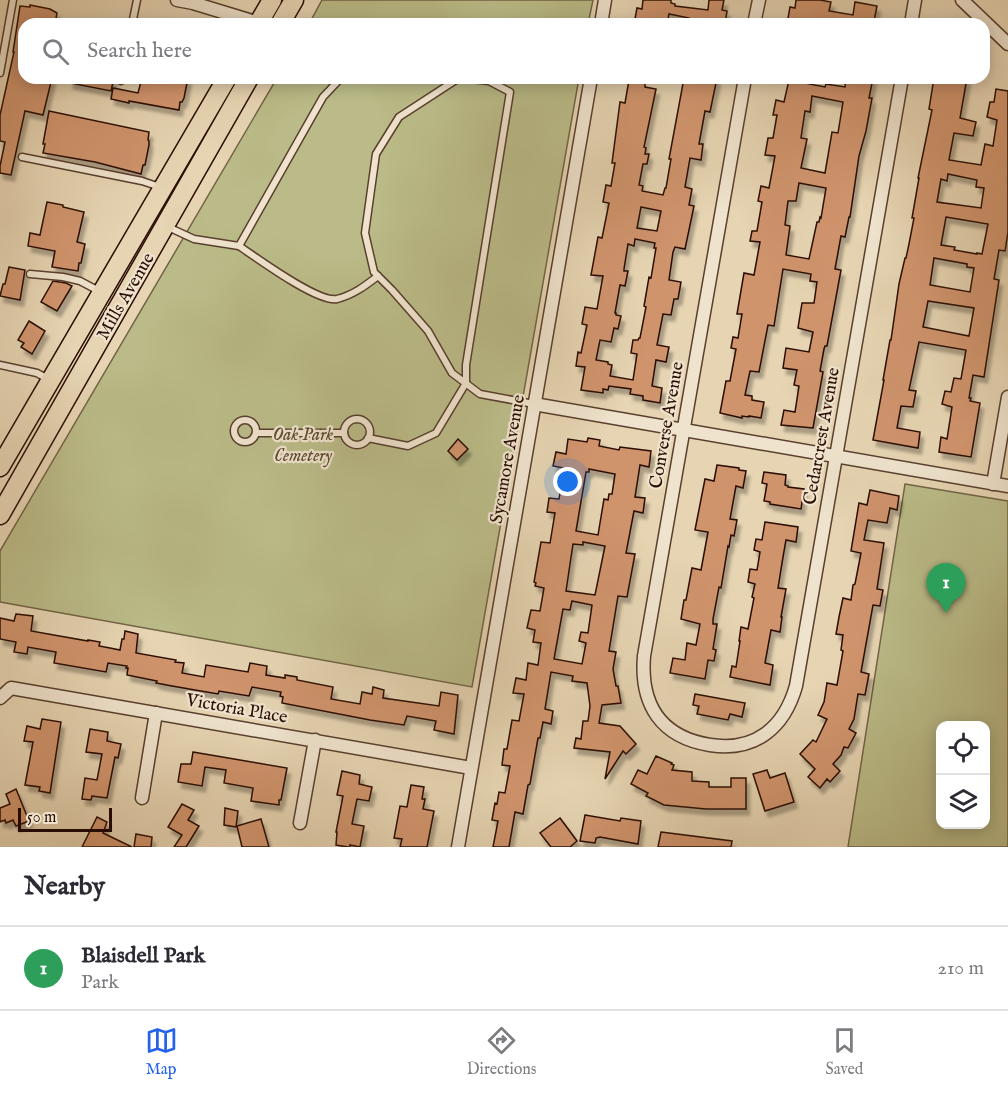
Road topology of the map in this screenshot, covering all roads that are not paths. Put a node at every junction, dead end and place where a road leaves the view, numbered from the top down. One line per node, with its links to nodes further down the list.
1 (13, 0): 21 (lane)
2 (136, 0): 11 (lane)
3 (177, 0): 10 (street)
4 (272, 0): 13 (main road)
5 (294, 0): 14 (main road)
6 (605, 0): 15 (street)
7 (759, 0): 16 (street)
8 (915, 0): 17 (street)
9 (962, 0): 18 (street)
10 (193, 2): 12 (street)
11 (133, 18)
12 (242, 18)
13 (263, 18)
14 (284, 18)
15 (602, 18)
16 (755, 18)
17 (912, 18)
18 (981, 18)
19 (990, 27): 20 (street)
20 (1008, 44)
21 (0, 73)
22 (224, 84): 31 (main road, Mills Avenue)
23 (246, 84): 32 (main road, Mills Avenue)
24 (336, 84): 33 (lane)
25 (451, 84): 35 (lane)
26 (495, 84): 39 (lane)
27 (590, 84): 42 (street, Sycamore Avenue)
28 (744, 84): 43 (street, Converse Avenue)
29 (901, 84): 47 (street, Cedarcrest Avenue)
30 (22, 157): 31 (lane)
31 (163, 189): 36 (main road, Mills Avenue)
32 (165, 226): 33 (lane); 40 (main road, Mills Avenue)
33 (239, 246): 35 (lane)
34 (30, 274): 36 (lane)
35 (378, 276): 39 (lane)
36 (102, 292): 38 (main road, Mills Avenue)
37 (0, 364): 38 (lane)
38 (51, 381): 40 (main road); 48 (main road, Mills Avenue)
39 (466, 383): 42 (lane); 46 (lane)
40 (70, 392): 51 (main road, Mills Avenue)
41 (1008, 398): 49 (street)
42 (534, 404): 43 (street); 56 (street, Sycamore Avenue)
43 (683, 430): 47 (street); 55 (street, Converse Avenue)
44 (256, 433): 45 (lane)
45 (344, 433): 46 (lane); 46 (lane)
46 (368, 438)
47 (835, 457): 49 (street); 55 (street, Cedarcrest Avenue)
48 (0, 467)
49 (993, 484): 50 (street)
50 (1008, 486)
51 (0, 515)
52 (0, 698): 53 (street, Victoria Place)
53 (156, 713): 54 (street, Victoria Place); 57 (street)
54 (315, 740): 56 (street, Victoria Place); 58 (street)
55 (710, 745)
56 (471, 768): 59 (street, Sycamore Avenue)
57 (142, 798)
58 (300, 823)
59 (458, 847)

